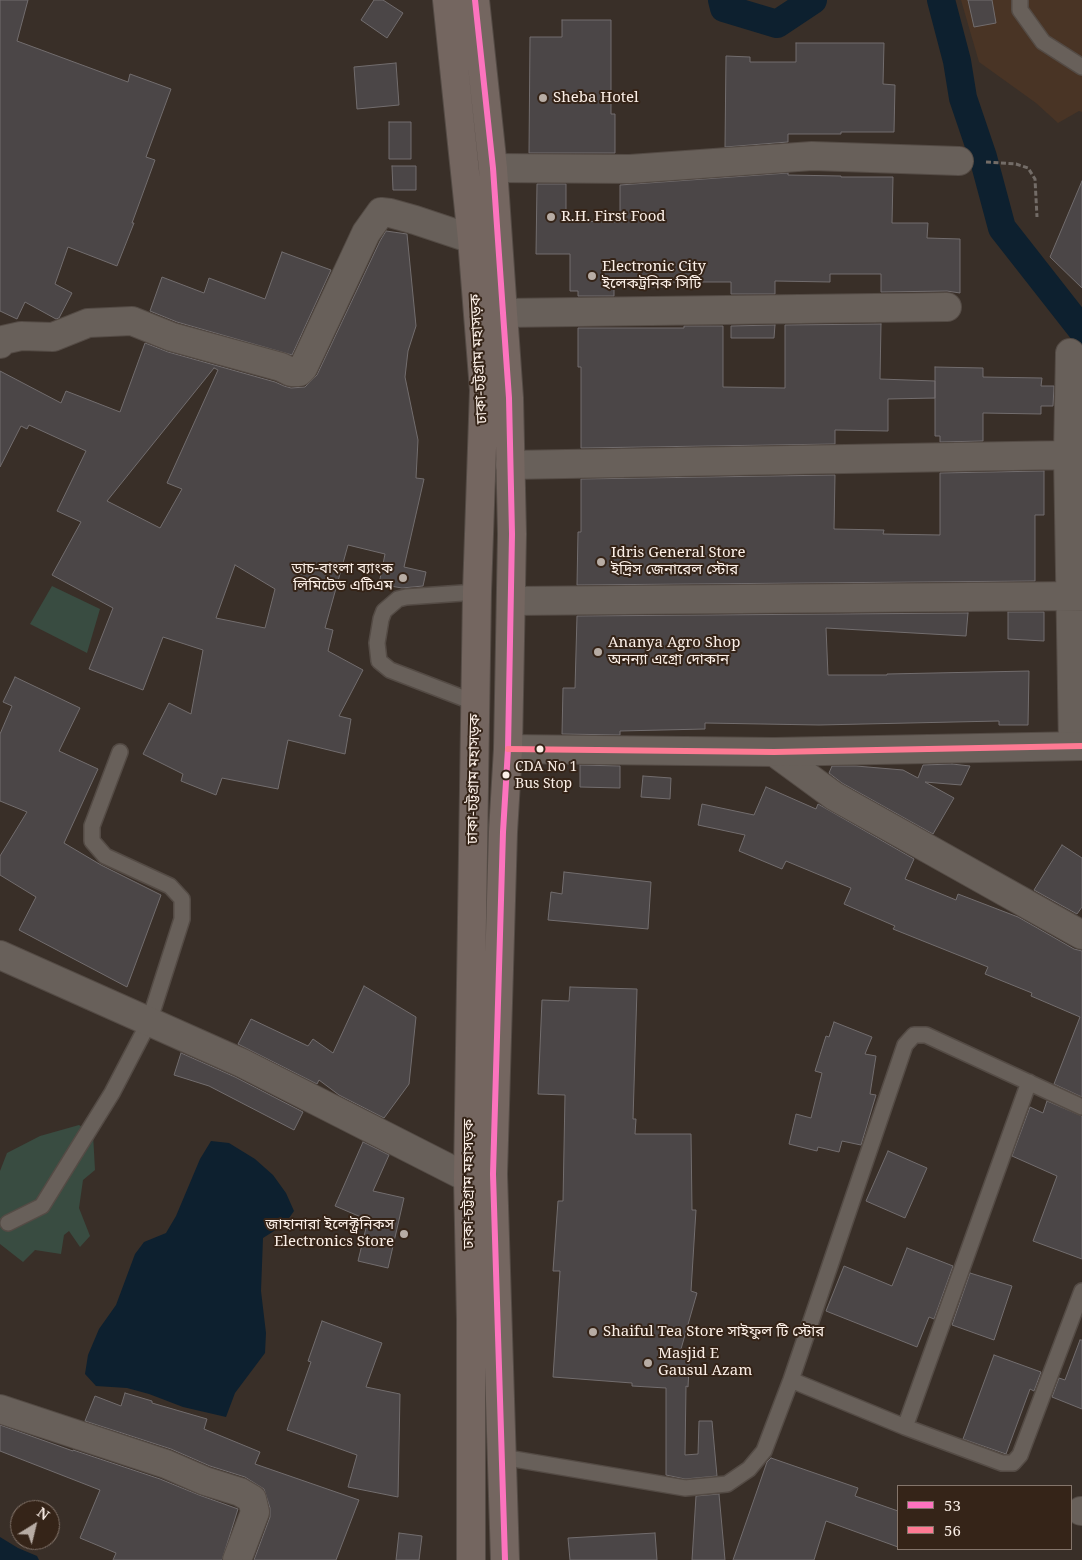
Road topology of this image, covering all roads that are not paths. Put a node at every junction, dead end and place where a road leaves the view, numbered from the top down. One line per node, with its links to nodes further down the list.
1 (447, 0): 7 (highway, ঢাকা-চট্টগ্রাম মহাসড়ক)
2 (475, 0): 6 (highway, ঢাকা-চট্টগ্রাম মহাসড়ক)
3 (1020, 0): 4 (lane)
4 (1082, 67)
5 (959, 161): 6 (street)
6 (493, 168): 9 (highway, ঢাকা-চট্টগ্রাম মহাসড়ক)
7 (472, 240): 10 (street); 14 (highway, ঢাকা-চট্টগ্রাম মহাসড়ক)
8 (947, 307): 9 (street)
9 (503, 313): 13 (highway, ঢাকা-চট্টগ্রাম মহাসড়ক)
10 (0, 344)
11 (1070, 353): 12 (street)
12 (1068, 455): 13 (street); 15 (street)
13 (510, 465): 16 (highway, ঢাকা-চট্টগ্রাম মহাসড়ক)
14 (477, 592): 17 (highway, ঢাকা-চট্টগ্রাম মহাসড়ক); 17 (lane)
15 (1076, 596): 16 (street); 18 (street)
16 (511, 601): 19 (highway, ঢাকা-চট্টগ্রাম মহাসড়ক)
17 (476, 703): 27 (highway, ঢাকা-চট্টগ্রাম মহাসড়ক)
18 (1078, 746): 21 (street)
19 (508, 749): 21 (street); 33 (highway, ঢাকা-চট্টগ্রাম মহাসড়ক)
20 (120, 752): 24 (lane)
21 (774, 752): 22 (street)
22 (1082, 934)
23 (0, 955): 24 (street)
24 (149, 1022): 27 (street); 28 (lane)
25 (1029, 1082): 26 (lane); 30 (lane); 32 (lane)
26 (1082, 1107)
27 (468, 1178): 35 (highway, ঢাকা-চট্টগ্রাম মহাসড়ক)
28 (8, 1223)
29 (1082, 1291): 32 (lane)
30 (791, 1380): 32 (lane); 33 (lane)
31 (0, 1409): 34 (street)
32 (905, 1426)
33 (502, 1457): 36 (highway, ঢাকা-চট্টগ্রাম মহাসড়ক)
34 (237, 1560)
35 (471, 1560)
36 (505, 1560)

